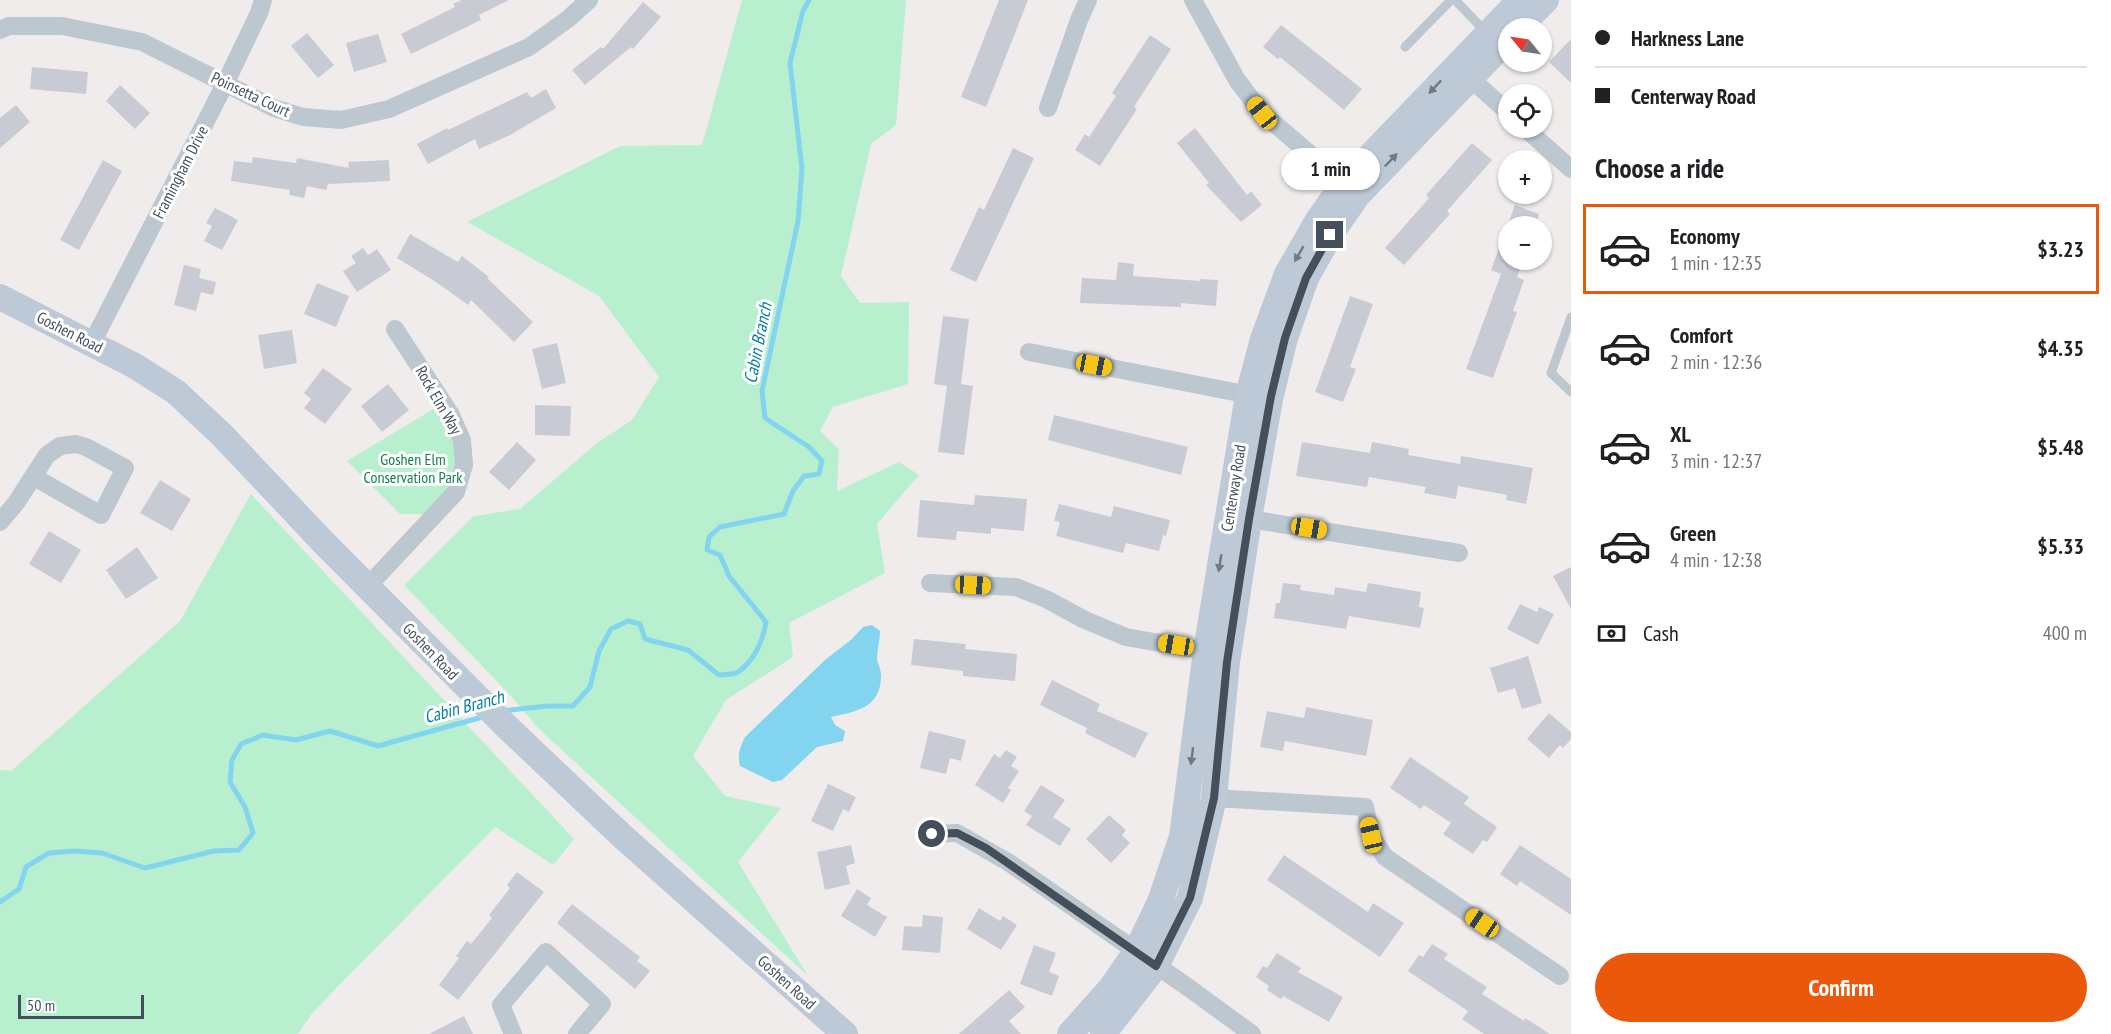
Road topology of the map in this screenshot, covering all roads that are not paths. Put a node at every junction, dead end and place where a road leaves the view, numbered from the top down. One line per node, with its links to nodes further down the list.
1 (263, 0): 15 (street, Framingham Drive)
2 (589, 0): 15 (street, Poinsetta Court)
3 (1088, 0): 17 (street)
4 (1193, 0): 20 (street)
5 (1453, 0): 11 (lane); 13 (lane)
6 (1520, 0): 8 (street, Centerway Road)
7 (1546, 0): 9 (street, Centerway Road)
8 (1512, 18)
9 (1525, 18)
10 (0, 30): 15 (street, Poinsetta Court)
11 (1498, 32)
12 (1498, 41): 14 (street, Centerway Road)
13 (1405, 46)
14 (1463, 72): 16 (street); 20 (street, Centerway Road)
15 (225, 82): 24 (street, Framingham Drive)
16 (1498, 103)
17 (1048, 108)
18 (1537, 138): 19 (street)
19 (1571, 169)
20 (1351, 189): 27 (street, Centerway Road)
21 (0, 297): 24 (street, Goshen Road)
22 (1571, 317): 26 (lane)
23 (395, 329): 33 (street, Rock Elm Way)
24 (92, 343): 33 (street, Goshen Road)
25 (1029, 352): 27 (street)
26 (1571, 392)
27 (1259, 397): 29 (street, Centerway Road); 34 (street, Centerway Road, one-way to 34)
28 (34, 477): 28 (street); 30 (street)
29 (1249, 519): 31 (street); 34 (street, Centerway Road)
30 (0, 522)
31 (1459, 553)
32 (930, 583): 34 (street)
33 (368, 586): 41 (street, Goshen Road)
34 (1217, 653): 35 (street, Centerway Road); 37 (street, Centerway Road, one-way to 37)
35 (1214, 798): 37 (street, Centerway Road); 38 (street)
36 (932, 834): 37 (street)
37 (1146, 959): 42 (street, Centerway Road); 43 (street, Centerway Road); 44 (street)
38 (1560, 976)
39 (513, 1034): 40 (street)
40 (577, 1034)
41 (845, 1034)
42 (1070, 1034)
43 (1104, 1034)
44 (1252, 1034)

